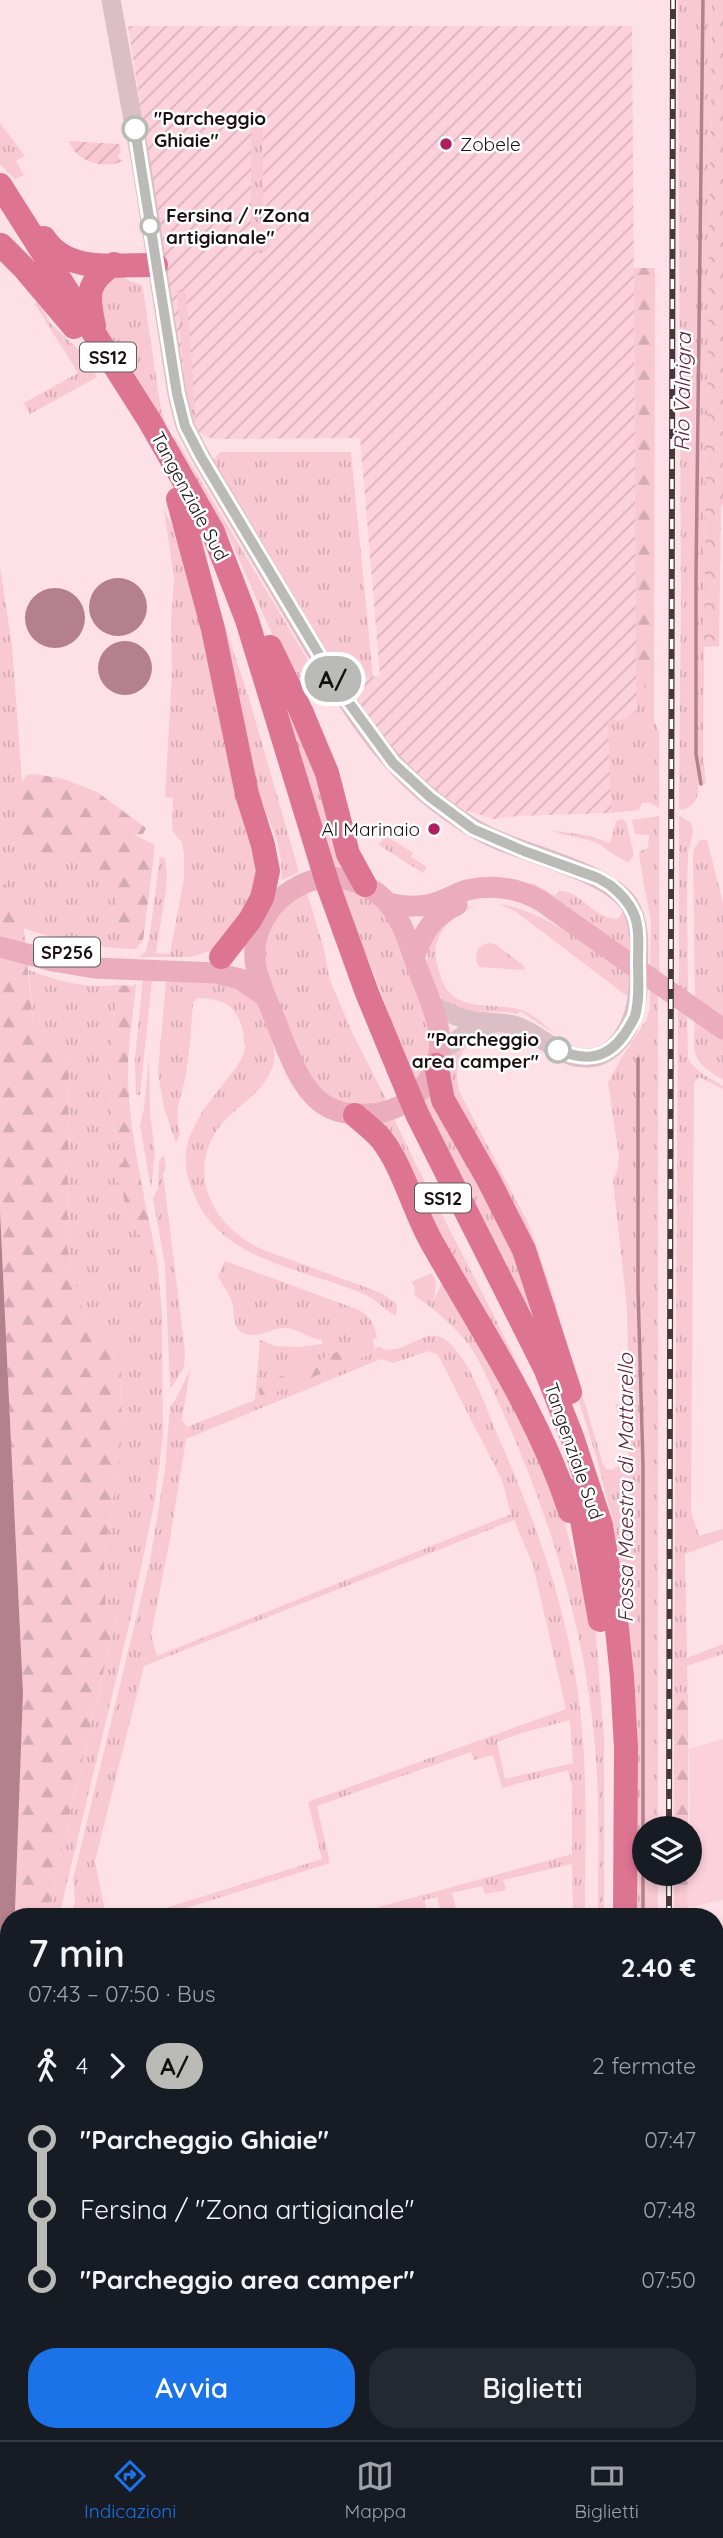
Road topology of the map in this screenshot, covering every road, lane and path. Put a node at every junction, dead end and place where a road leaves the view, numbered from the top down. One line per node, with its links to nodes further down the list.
1 (111, 0): 7 (street)
2 (0, 175): 6 (highway)
3 (0, 185): 9 (highway, Tangenziale Sud / SS12)
4 (0, 209): 8 (highway, Tangenziale Sud / SS12)
5 (1, 245): 8 (highway)
6 (114, 264): 7 (highway); 9 (highway)
7 (156, 265): 24 (street)
8 (74, 327): 10 (highway, Tangenziale Sud / SS12)
9 (98, 342): 11 (highway, Tangenziale Sud / SS12)
10 (178, 499): 12 (highway); 29 (highway, Tangenziale Sud / SS12)
11 (213, 532): 13 (highway); 28 (highway, Tangenziale Sud / SS12)
12 (238, 752): 15 (highway); 19 (highway)
13 (358, 883): 14 (main road); 15 (main road)
14 (388, 903): 17 (main road); 20 (main road)
15 (264, 922): 19 (main road); 22 (main road)
16 (0, 933): 21 (main road, SP256)
17 (599, 943): 20 (main road); 25 (main road)
18 (0, 947): 21 (main road, SP256)
19 (221, 957): 21 (main road, SP256)
20 (414, 958): 23 (main road)
21 (135, 967): 22 (main road, SP256)
22 (266, 997): 27 (main road)
23 (431, 1004): 24 (street); 26 (main road)
24 (498, 1023): 26 (street)
25 (714, 1023)
26 (434, 1067): 27 (main road); 28 (highway)
27 (364, 1115): 29 (highway)
28 (600, 1525): 31 (highway, Tangenziale Sud / SS12)
29 (590, 1573): 30 (highway, Tangenziale Sud / SS12)
30 (611, 1908)
31 (625, 1908)

